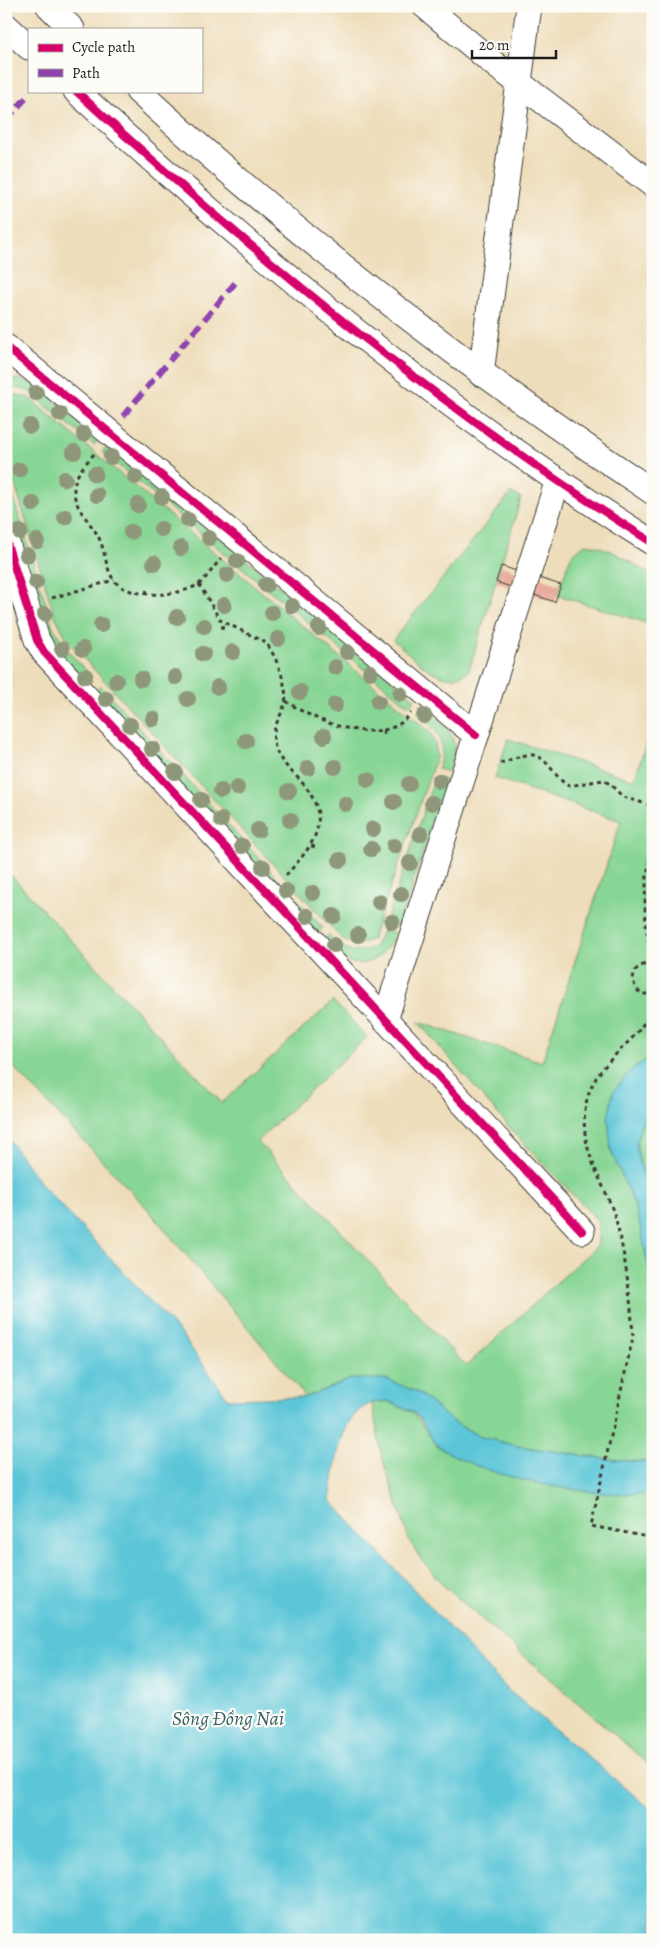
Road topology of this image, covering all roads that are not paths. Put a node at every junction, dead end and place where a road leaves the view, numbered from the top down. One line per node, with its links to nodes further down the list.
1 (49, 6): 5 (street)
2 (425, 6): 7 (street)
3 (528, 6): 7 (street)
4 (6, 26): 6 (street)
5 (71, 28)
6 (28, 47)
7 (519, 83): 10 (street); 14 (street)
8 (77, 92): 15 (street)
9 (139, 92): 14 (street)
10 (653, 185)
11 (6, 347): 13 (street)
12 (6, 368): 13 (street)
13 (39, 374): 19 (street)
14 (481, 374): 16 (street)
15 (558, 480): 18 (street); 19 (street)
16 (653, 492)
17 (6, 540): 20 (street)
18 (653, 543)
19 (476, 735): 20 (street)
20 (385, 1020): 21 (street)
21 (582, 1230)

